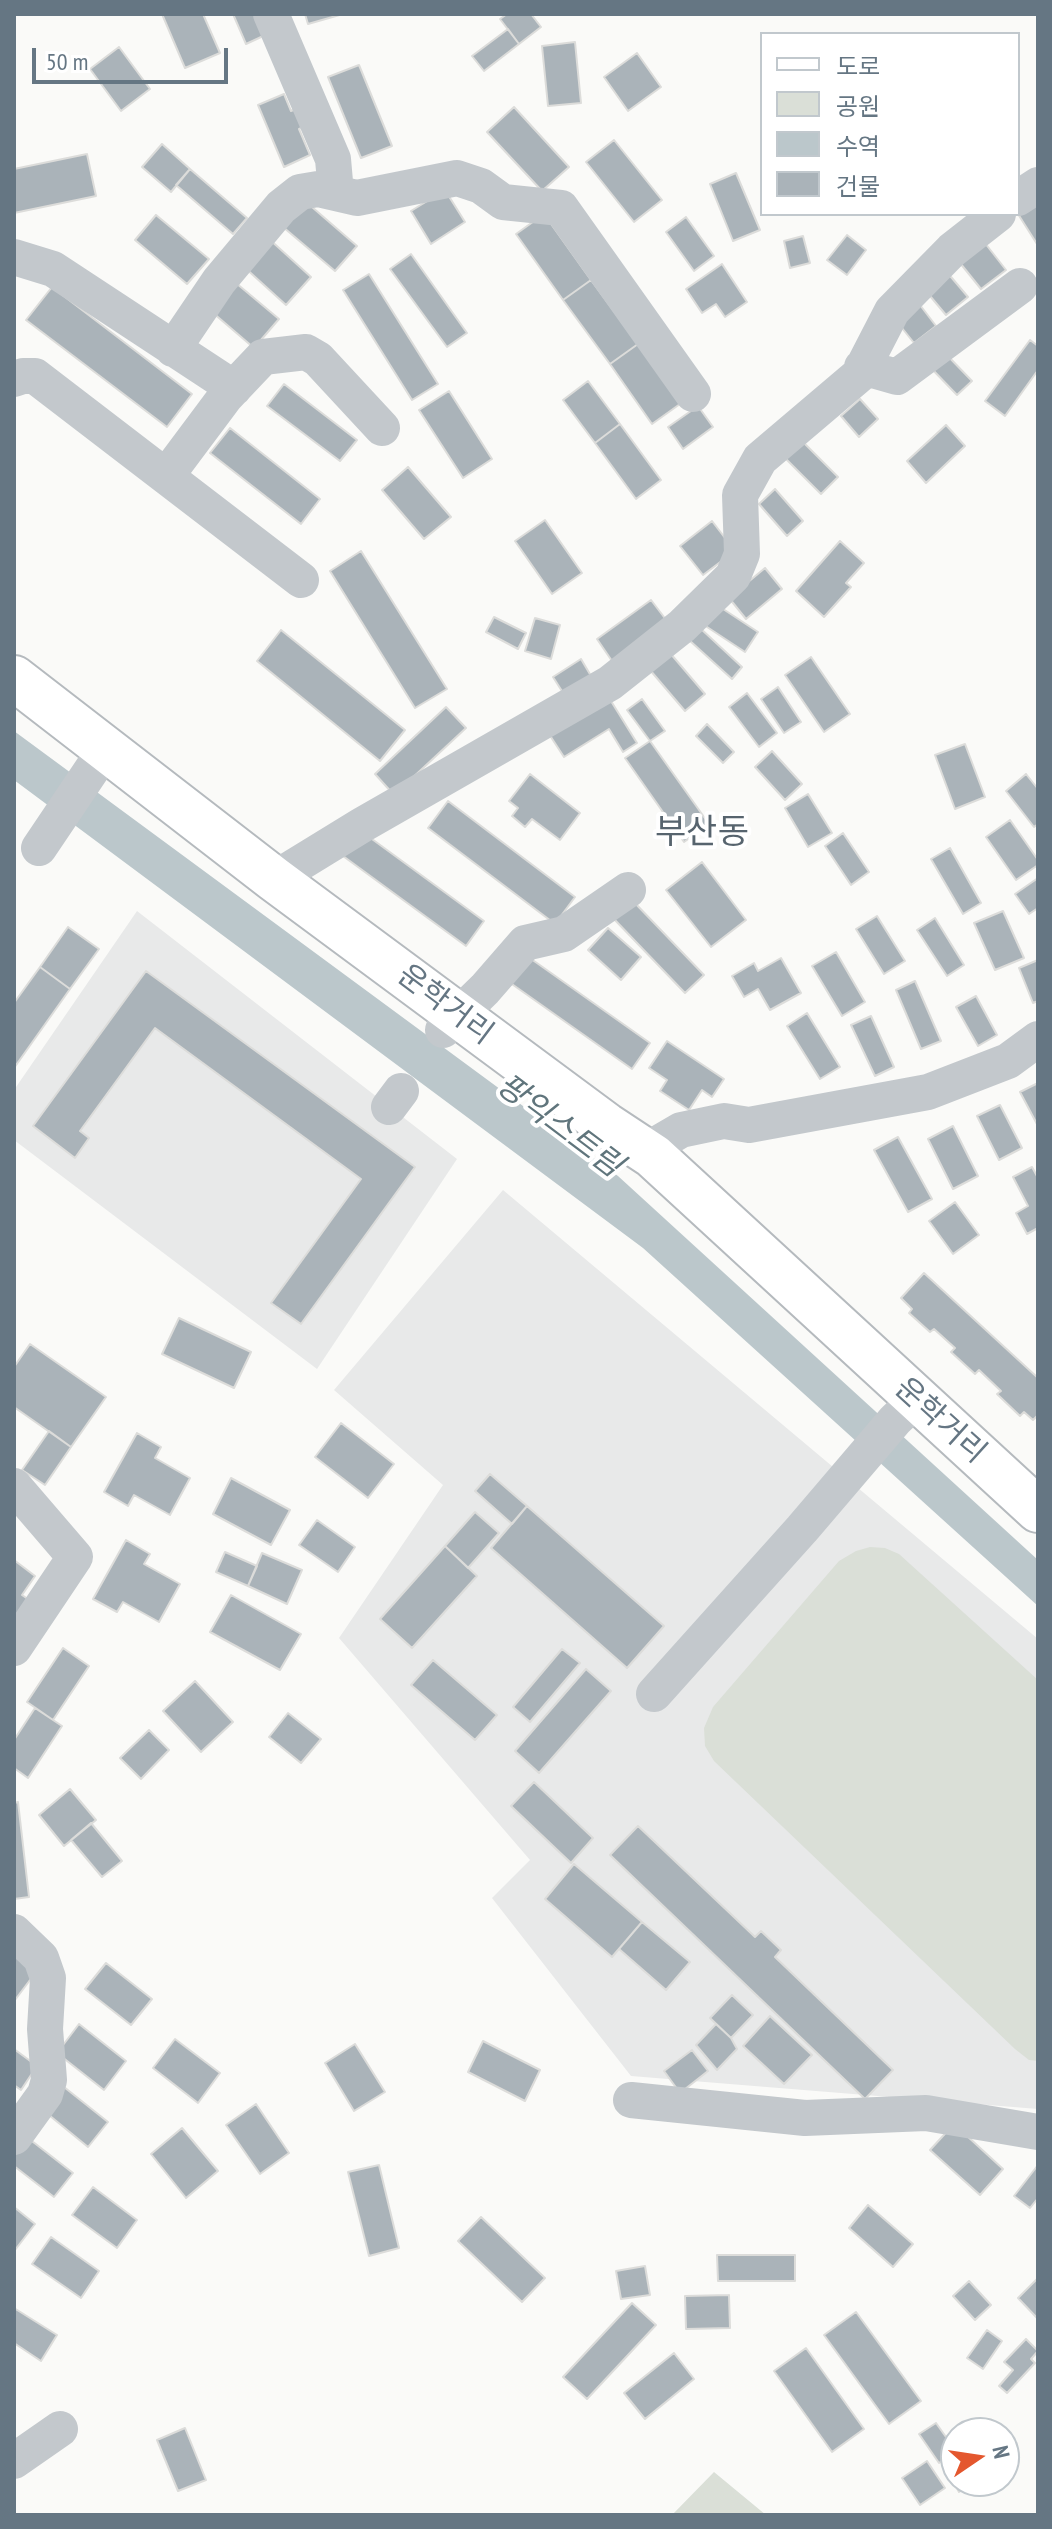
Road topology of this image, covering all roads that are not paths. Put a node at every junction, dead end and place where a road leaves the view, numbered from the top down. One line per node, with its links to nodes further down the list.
1 (271, 14): 3 (street)
2 (1038, 185): 4 (street)
3 (336, 193): 8 (street); 12 (street)
4 (1020, 197)
5 (995, 216): 9 (street)
6 (14, 257): 8 (street)
7 (1020, 286): 9 (street)
8 (173, 349): 11 (street)
9 (862, 367): 19 (street)
10 (14, 379): 14 (street)
11 (234, 388): 13 (street); 14 (street)
12 (693, 394)
13 (382, 428)
14 (167, 475): 15 (street)
15 (301, 580)
16 (14, 678): 17 (main road, 운학거리)
17 (100, 759): 18 (street); 19 (main road, 운학거리)
18 (45, 839)
19 (274, 879): 21 (main road, 운학거리)
20 (628, 890): 21 (street)
21 (451, 1022): 23 (main road, 운학거리)
22 (1038, 1039): 23 (street)
23 (645, 1151): 24 (main road, 운학거리)
24 (906, 1410): 26 (main road, 운학거리); 28 (street)
25 (14, 1486): 27 (street)
26 (1038, 1510)
27 (14, 1648)
28 (654, 1694)
29 (14, 1932): 32 (street)
30 (631, 2100): 31 (street)
31 (1038, 2132)
32 (14, 2137)
33 (60, 2429): 34 (street)
34 (14, 2461)

